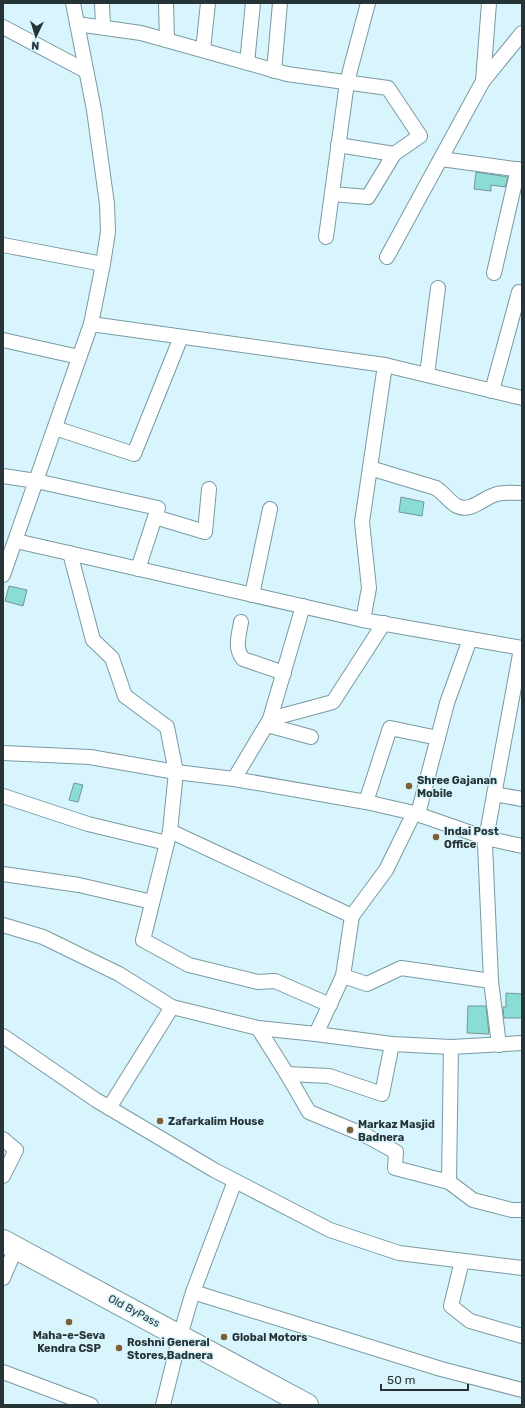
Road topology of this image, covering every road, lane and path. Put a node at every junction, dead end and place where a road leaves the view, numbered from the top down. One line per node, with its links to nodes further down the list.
1 (73, 3): 9 (street)
2 (102, 3): 11 (street)
3 (166, 3): 13 (street)
4 (208, 3): 14 (street)
5 (253, 3): 15 (street)
6 (280, 3): 17 (street)
7 (368, 3): 19 (street)
8 (489, 3): 18 (street)
9 (77, 24): 11 (street); 16 (street)
10 (3, 27): 16 (street)
11 (103, 28): 13 (street)
12 (522, 33): 18 (street)
13 (167, 40): 14 (street)
14 (203, 50): 15 (street)
15 (247, 63): 17 (street)
16 (86, 71): 28 (street)
17 (274, 71): 19 (street)
18 (483, 81): 22 (street)
19 (347, 82): 20 (street); 21 (street)
20 (338, 145): 21 (street); 24 (street)
21 (394, 154): 24 (street)
22 (441, 159): 23 (street); 27 (street)
23 (520, 170): 29 (street)
24 (332, 194): 25 (street)
25 (326, 237)
26 (4, 249): 28 (street)
27 (387, 257)
28 (103, 264): 32 (street)
29 (494, 272)
30 (438, 288): 37 (street)
31 (519, 292): 38 (street)
32 (91, 324): 33 (street); 35 (street)
33 (181, 337): 36 (street); 40 (street)
34 (3, 340): 35 (street)
35 (79, 357): 40 (street)
36 (385, 365): 37 (street); 41 (street)
37 (427, 375): 38 (street)
38 (492, 391): 39 (street)
39 (522, 398)
40 (55, 428): 43 (street)
41 (370, 468): 45 (street); 54 (street)
42 (3, 476): 43 (street)
43 (36, 481): 47 (street); 48 (street)
44 (209, 489): 47 (street)
45 (522, 494)
46 (270, 509): 52 (street)
47 (155, 517): 50 (street)
48 (16, 541): 49 (street); 51 (street)
49 (70, 553): 50 (street); 64 (street)
50 (138, 569): 52 (street)
51 (3, 575)
52 (252, 595): 53 (street)
53 (303, 606): 54 (street); 59 (street)
54 (363, 620): 56 (street)
55 (241, 622): 59 (street)
56 (384, 623): 57 (street); 60 (street)
57 (470, 639): 58 (street); 62 (street)
58 (522, 649): 66 (street)
59 (284, 673): 60 (street)
60 (269, 722): 61 (street); 65 (street)
61 (311, 737)
62 (438, 738): 69 (street); 70 (street)
63 (3, 753): 64 (street)
64 (176, 772): 65 (street); 71 (street)
65 (234, 779): 69 (street)
66 (494, 794): 68 (street); 72 (street)
67 (3, 796): 71 (street)
68 (522, 798)
69 (366, 802): 70 (street)
70 (416, 813): 72 (street); 76 (street)
71 (169, 837): 75 (street); 76 (street)
72 (486, 838): 73 (street); 79 (street)
73 (522, 846)
74 (3, 874): 75 (street)
75 (152, 902): 80 (street)
76 (352, 916): 78 (street)
77 (3, 925): 81 (street)
78 (343, 976): 79 (street); 80 (street)
79 (491, 981): 87 (street)
80 (330, 1005): 83 (street)
81 (172, 1007): 82 (street); 90 (street)
82 (258, 1028): 83 (street); 89 (street)
83 (316, 1034): 85 (street)
84 (3, 1036): 90 (street)
85 (392, 1044): 88 (street); 89 (street)
86 (522, 1044): 87 (street)
87 (499, 1045): 88 (street)
88 (450, 1047): 94 (street)
89 (287, 1074): 94 (street)
90 (109, 1108): 93 (street)
91 (3, 1139): 92 (street)
92 (3, 1176)
93 (235, 1181): 97 (street); 100 (street)
94 (449, 1182): 95 (street)
95 (522, 1210)
96 (10, 1244): 99 (street); 101 (highway, Old ByPass)
97 (462, 1261): 98 (street); 102 (street)
98 (522, 1268)
99 (3, 1278)
100 (193, 1292): 101 (street); 104 (street)
101 (180, 1336): 106 (street); 107 (highway, Old ByPass)
102 (522, 1336)
103 (3, 1372): 105 (street)
104 (522, 1390)
105 (91, 1405)
106 (163, 1405)
107 (307, 1405)

